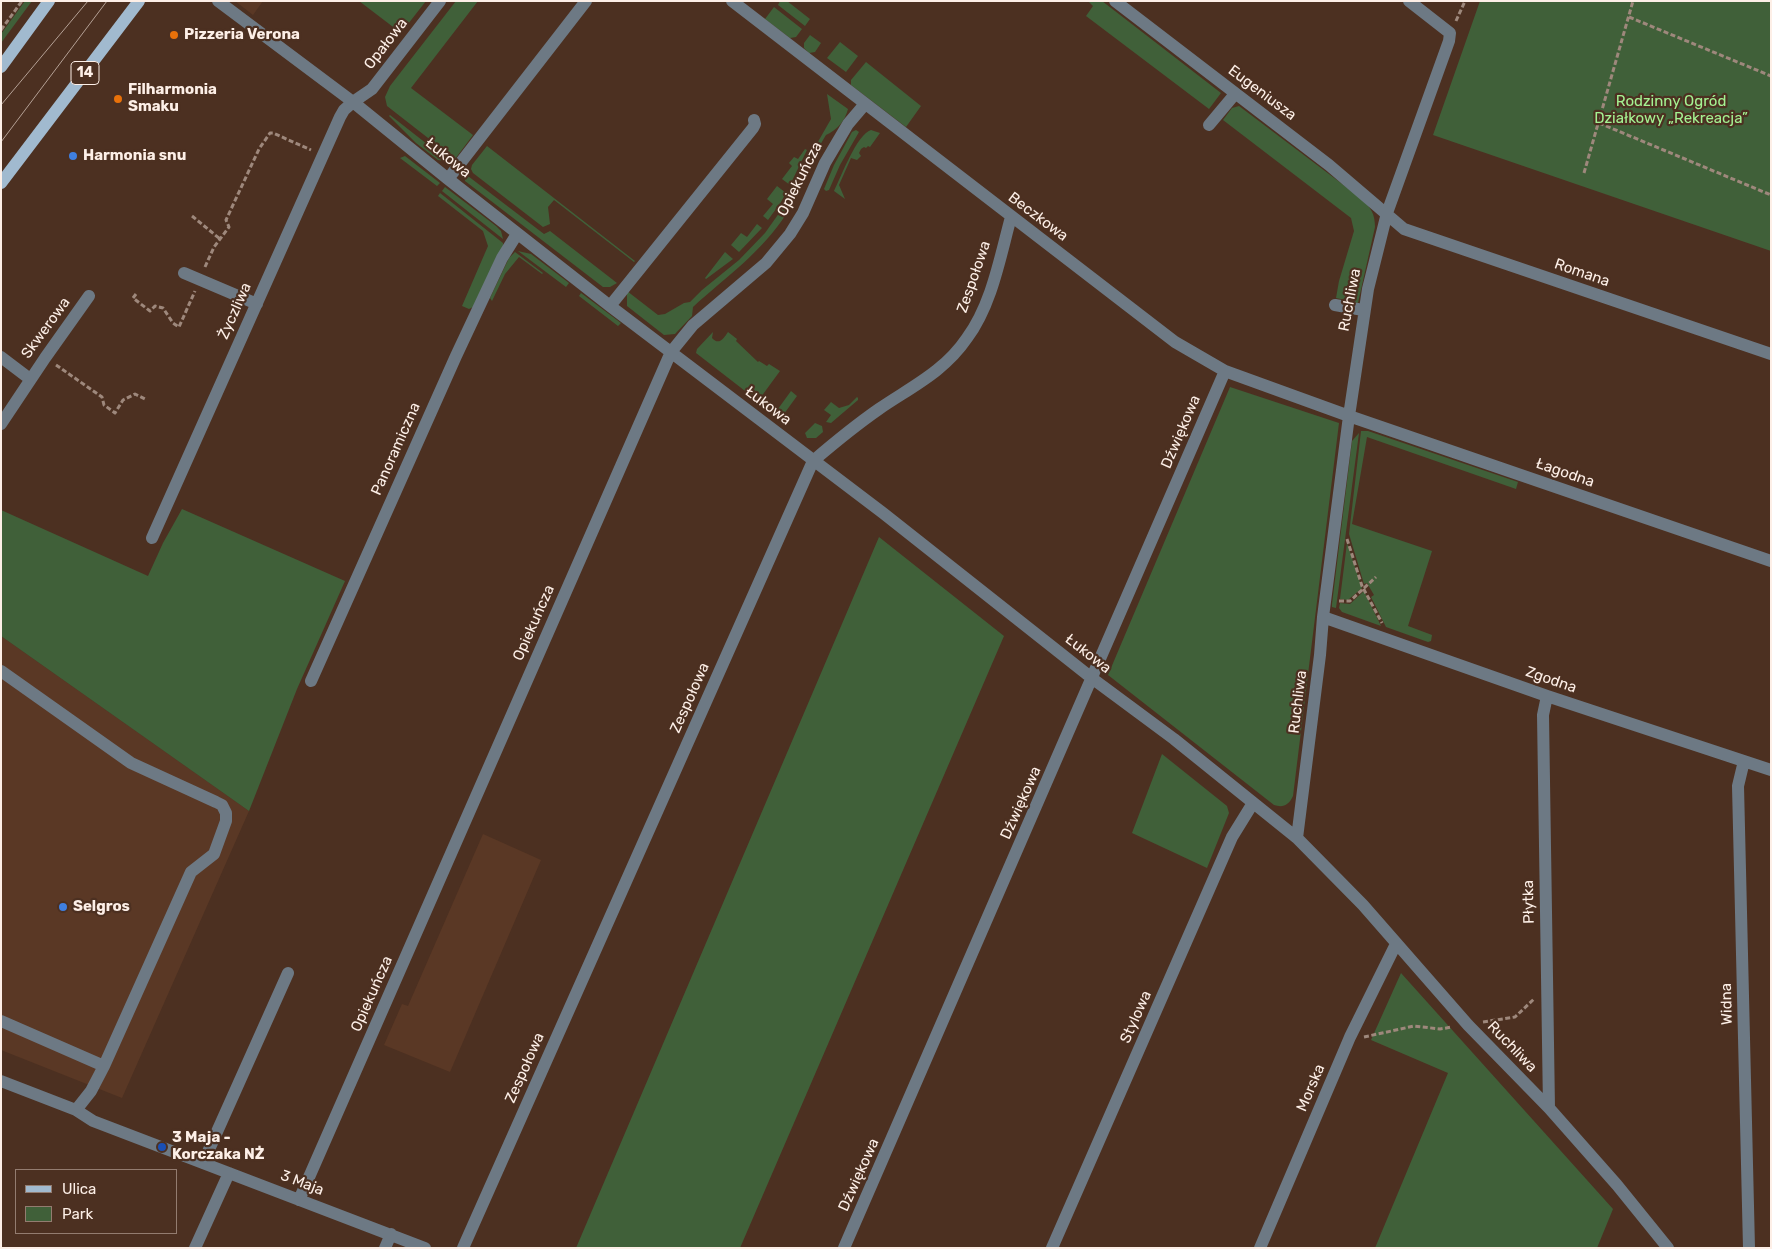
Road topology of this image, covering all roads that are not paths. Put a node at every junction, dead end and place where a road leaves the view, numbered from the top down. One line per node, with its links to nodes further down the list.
1 (49, 1): 9 (main road)
2 (139, 1): 16 (main road, 14)
3 (218, 1): 11 (street, Łukowa)
4 (440, 1): 11 (street, Opałowa)
5 (586, 1): 15 (street)
6 (732, 1): 12 (street, Beczkowa)
7 (1115, 1): 10 (street, Eugeniusza)
8 (1409, 1): 17 (street, Ruchliwa)
9 (1, 67)
10 (1235, 94): 14 (street); 17 (street, Eugeniusza)
11 (353, 102): 15 (street, Łukowa); 22 (street, Życzliwa)
12 (865, 104): 18 (street, Beczkowa); 26 (street, Opiekuńcza)
13 (754, 120): 24 (street)
14 (1209, 125)
15 (448, 179): 19 (street, Łukowa)
16 (1, 183)
17 (1387, 214): 25 (street, Ruchliwa); 27 (street, Romana)
18 (1011, 217): 29 (street, Beczkowa); 33 (street, Zespołowa)
19 (517, 234): 24 (street, Łukowa); 39 (street, Panoramiczna)
20 (184, 273): 22 (street)
21 (89, 296): 30 (street, Skwerowa)
22 (256, 304): 34 (street, Życzliwa)
23 (1335, 305): 25 (street)
24 (610, 306): 26 (street, Łukowa)
25 (1363, 310): 31 (street, Ruchliwa)
26 (671, 352): 33 (street, Łukowa); 54 (street, Opiekuńcza)
27 (1771, 354)
28 (1, 357): 30 (street, Skwerowa)
29 (1225, 371): 31 (street, Beczkowa); 38 (street, Dźwiękowa)
30 (30, 379): 32 (street, Skwerowa)
31 (1349, 416): 35 (street, Łagodna); 36 (street, Ruchliwa)
32 (1, 424)
33 (814, 461): 38 (street, Łukowa); 59 (street, Zespołowa)
34 (152, 538)
35 (1771, 561)
36 (1323, 617): 40 (street, Zgodna); 44 (street, Ruchliwa)
37 (1, 671): 48 (street)
38 (1093, 679): 43 (street, Łukowa); 60 (street, Dźwiękowa)
39 (311, 681)
40 (1547, 696): 41 (street, Zgodna); 50 (street, Płytka)
41 (1744, 761): 42 (street, Zgodna); 64 (street, Widna)
42 (1771, 770)
43 (1253, 803): 44 (street, Łukowa); 61 (street, Stylowa)
44 (1297, 838): 45 (street, Ruchliwa)
45 (1396, 944): 50 (street, Ruchliwa); 62 (street, Morska)
46 (288, 974): 52 (street)
47 (1, 1021): 48 (street)
48 (104, 1066): 51 (street)
49 (1, 1081): 51 (street, 3 Maja)
50 (1549, 1108): 63 (street, Ruchliwa)
51 (76, 1110): 52 (street, 3 Maja)
52 (203, 1163): 53 (street, 3 Maja)
53 (228, 1173): 54 (street, 3 Maja); 56 (street)
54 (300, 1200): 55 (street, 3 Maja)
55 (391, 1234): 57 (street); 58 (street, 3 Maja)
56 (195, 1248)
57 (385, 1248)
58 (425, 1248)
59 (463, 1248)
60 (844, 1248)
61 (1052, 1248)
62 (1260, 1248)
63 (1668, 1248)
64 (1749, 1248)

